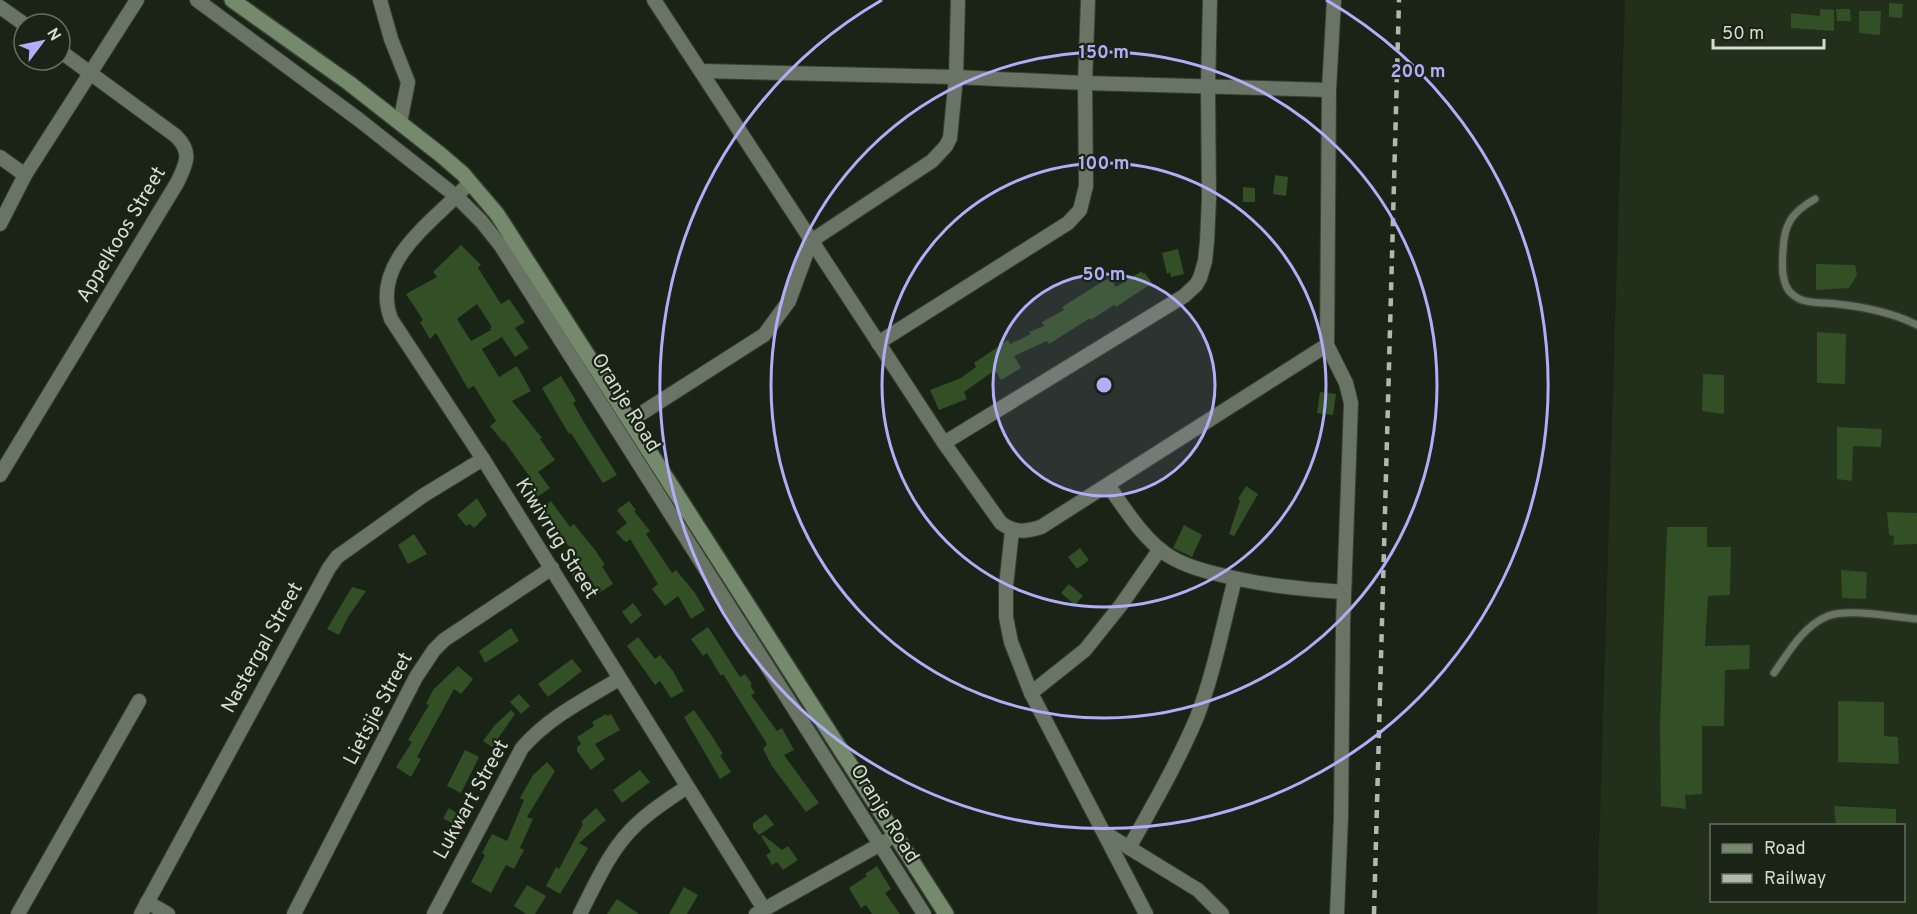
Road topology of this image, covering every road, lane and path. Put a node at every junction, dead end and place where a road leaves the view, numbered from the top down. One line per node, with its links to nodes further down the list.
1 (138, 0): 12 (street)
2 (197, 0): 21 (street, Oranje Road)
3 (232, 0): 17 (street)
4 (381, 0): 17 (street)
5 (654, 0): 11 (street)
6 (958, 0): 13 (street)
7 (1088, 0): 14 (street)
8 (1210, 0): 15 (street)
9 (1334, 0): 16 (street)
10 (72, 60): 12 (street, Appelkoos Street)
11 (701, 71): 13 (street); 24 (street)
12 (90, 73): 19 (street); 31 (street, Appelkoos Street)
13 (956, 77): 14 (street); 24 (street)
14 (1085, 84): 15 (street); 26 (street)
15 (1208, 87): 16 (street); 29 (street)
16 (1329, 90): 27 (street)
17 (400, 123): 20 (street)
18 (0, 157): 19 (street)
19 (26, 175): 23 (street)
20 (470, 182): 21 (street, Kiwivrug Street); 28 (street)
21 (457, 197): 30 (street, Kiwivrug Street); 46 (street, Oranje Road)
22 (1815, 198): 25 (lane)
23 (0, 224)
24 (811, 241): 26 (street); 28 (street)
25 (1917, 325)
26 (878, 343): 29 (street)
27 (1327, 345): 32 (street); 37 (street)
28 (631, 420): 45 (street)
29 (944, 443): 33 (street)
30 (483, 459): 35 (street, Kiwivrug Street); 48 (street, Nastergal Street)
31 (0, 475)
32 (1108, 484): 33 (street); 34 (street)
33 (1012, 531): 41 (street)
34 (1160, 549): 36 (street); 41 (street)
35 (552, 568): 40 (street, Kiwivrug Street); 52 (street, Lietsjie Street)
36 (1235, 579): 37 (street); 47 (street)
37 (1344, 592): 59 (street)
38 (1917, 619): 39 (lane)
39 (1774, 673)
40 (619, 679): 43 (street, Kiwivrug Street); 53 (street, Lukwart Street)
41 (1031, 693): 44 (street)
42 (139, 701): 50 (street)
43 (687, 787): 49 (street, Kiwivrug Street); 54 (street)
44 (1105, 833): 47 (street); 57 (street)
45 (895, 836): 46 (street); 56 (street)
46 (880, 844): 49 (street); 55 (street, Oranje Road)
47 (1129, 848): 58 (street)
48 (144, 908): 51 (street)
49 (760, 911)
50 (18, 914)
51 (168, 914)
52 (294, 914)
53 (434, 914)
54 (580, 914)
55 (924, 914)
56 (946, 914)
57 (1146, 914)
58 (1222, 914)
59 (1337, 914)

